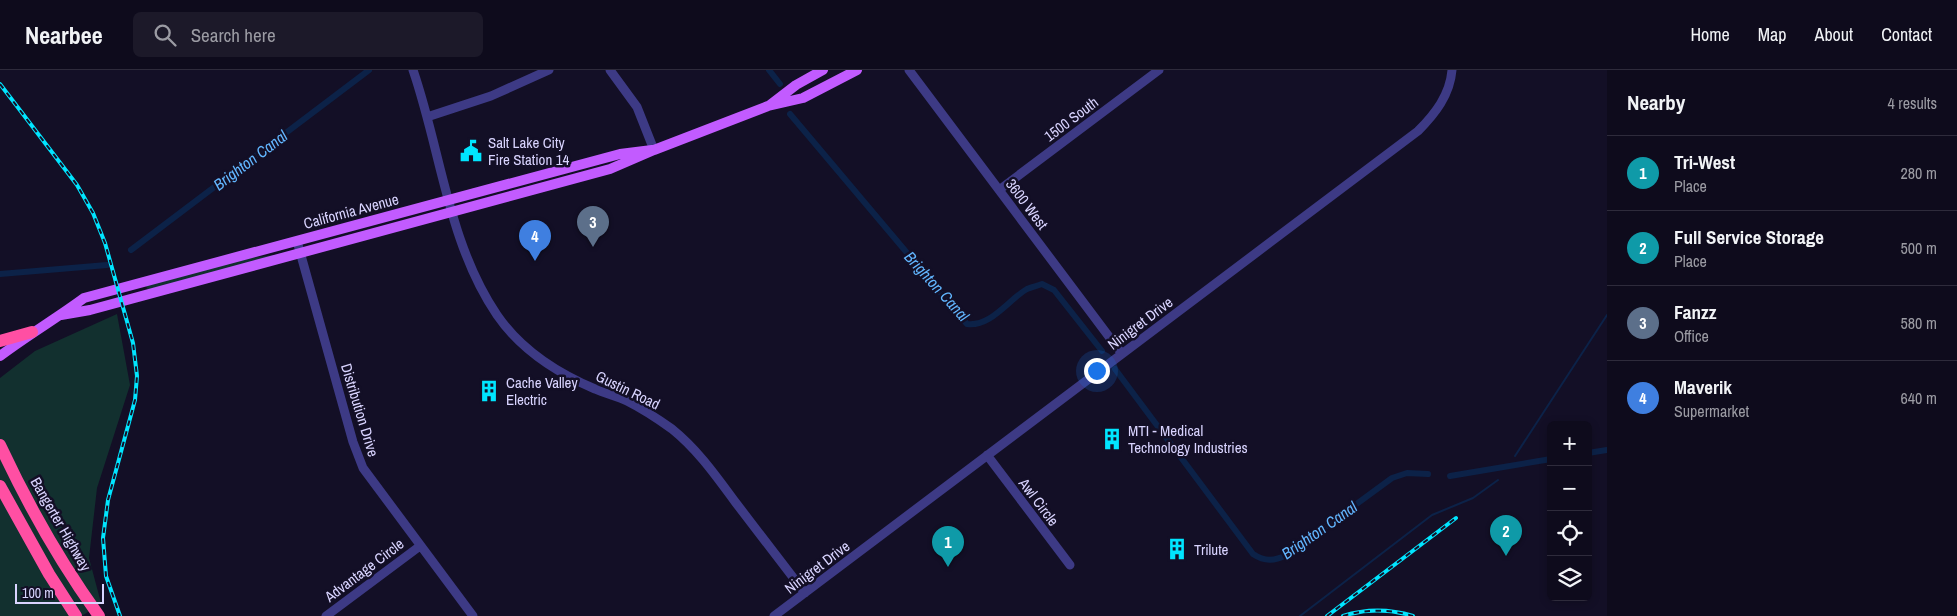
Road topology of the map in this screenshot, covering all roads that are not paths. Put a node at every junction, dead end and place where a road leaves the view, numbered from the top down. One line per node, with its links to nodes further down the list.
1 (413, 70): 10 (street, Gustin Road)
2 (549, 70): 10 (street)
3 (610, 70): 11 (street)
4 (823, 70): 9 (main road, California Avenue)
5 (857, 70): 9 (main road, California Avenue)
6 (909, 70): 12 (street, 3600 West)
7 (1159, 70): 12 (street, 1500 South)
8 (1452, 70): 20 (street, Ninigret Drive)
9 (768, 106): 11 (main road, California Avenue)
10 (427, 117): 13 (street, Gustin Road)
11 (654, 150): 13 (main road, California Avenue); 14 (main road, California Avenue)
12 (1000, 190): 20 (street, 3600 West)
13 (449, 200): 14 (street, Gustin Road); 15 (main road, California Avenue)
14 (453, 213): 16 (main road, California Avenue); 27 (street, Gustin Road)
15 (297, 241): 16 (street, Distribution Drive); 17 (main road, California Avenue)
16 (300, 253): 17 (main road, California Avenue); 25 (street, Distribution Drive)
17 (61, 315): 18 (main road, California Avenue)
18 (32, 332): 19 (highway); 21 (main road, California Avenue)
19 (0, 341)
20 (1122, 354): 23 (street, Ninigret Drive)
21 (0, 356)
22 (0, 445): 29 (highway, Bangerter Highway)
23 (987, 456): 26 (street, Awl Circle); 27 (street, Ninigret Drive)
24 (0, 486): 28 (highway)
25 (420, 546): 30 (street, Advantage Circle); 31 (street, Distribution Drive)
26 (1070, 565)
27 (804, 593): 32 (street, Ninigret Drive)
28 (76, 616)
29 (99, 616)
30 (326, 616)
31 (473, 616)
32 (774, 616)

